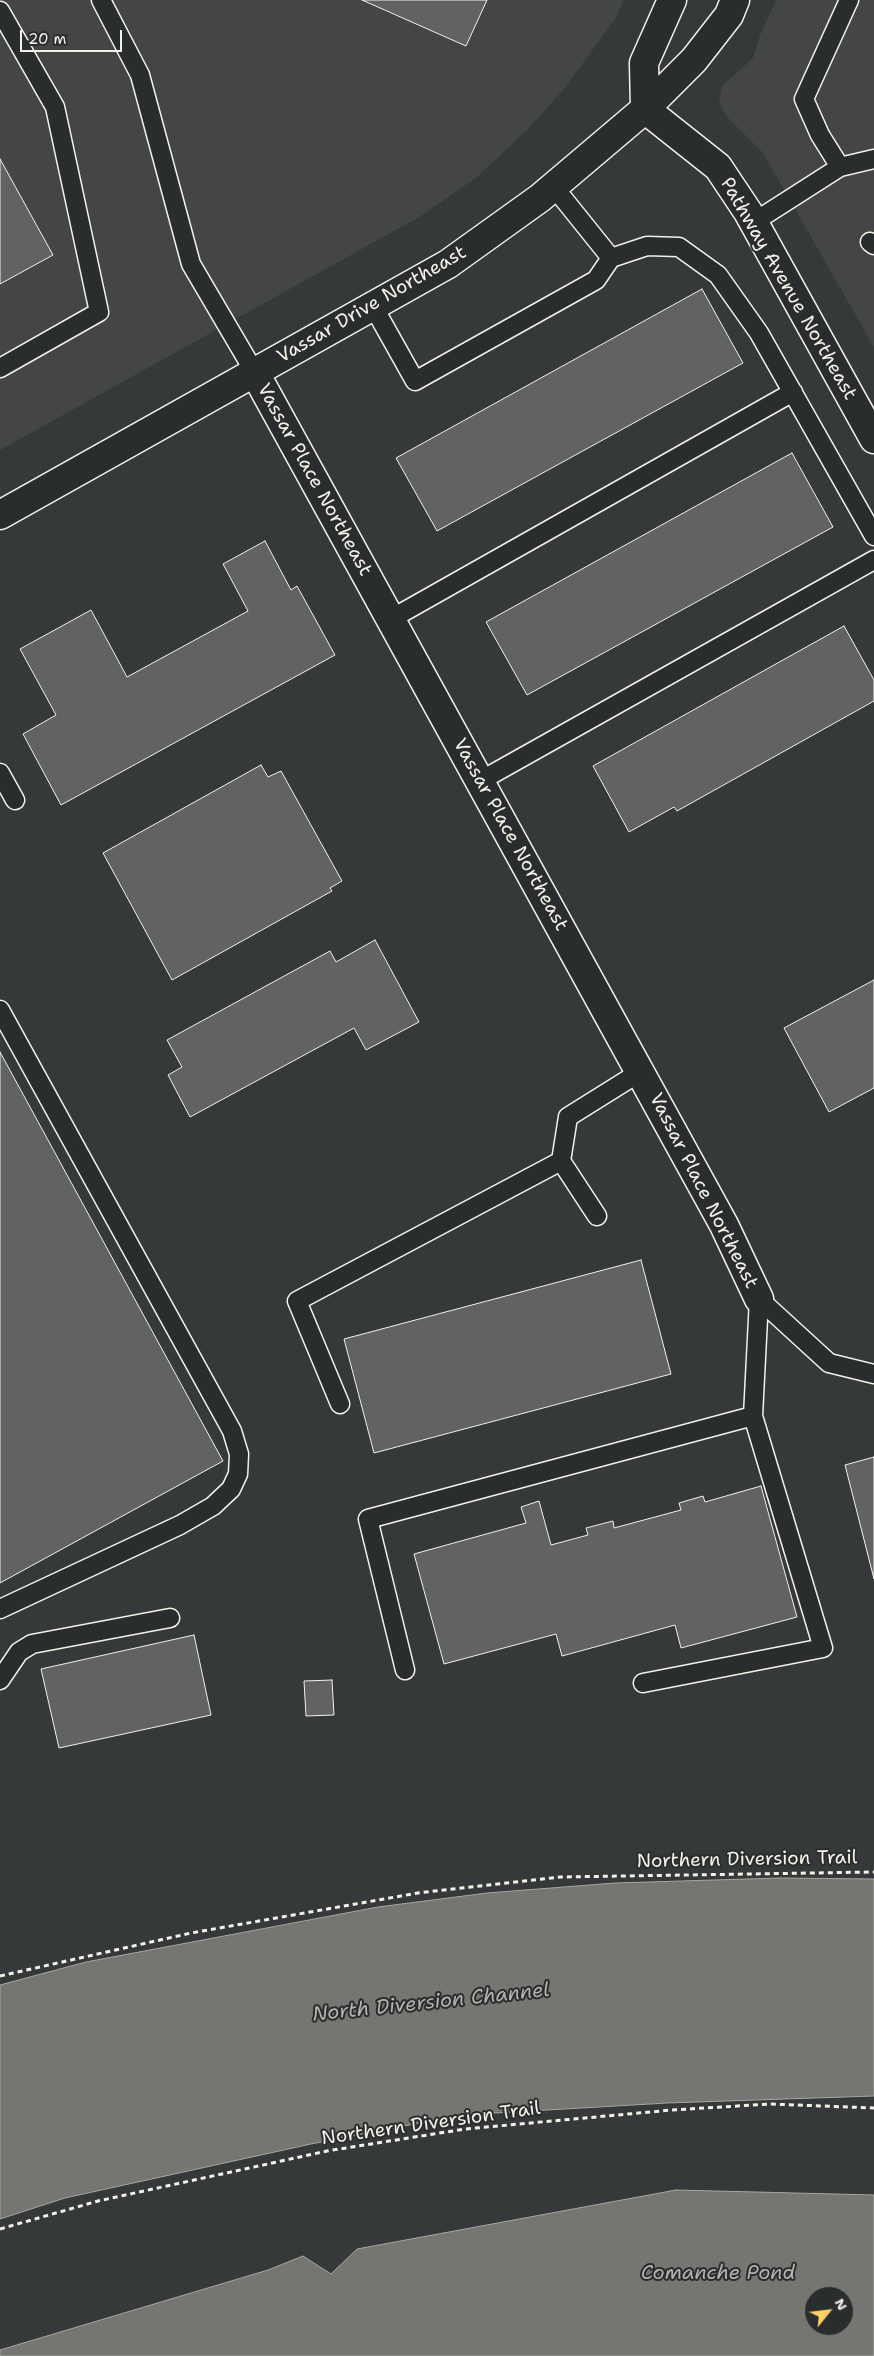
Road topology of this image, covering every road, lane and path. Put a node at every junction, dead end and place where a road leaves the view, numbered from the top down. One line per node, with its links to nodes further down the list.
1 (101, 0): 14 (lane)
2 (672, 0): 6 (street)
3 (735, 0): 6 (street, Vassar Drive Northeast)
4 (849, 0): 8 (lane)
5 (0, 11): 13 (lane)
6 (645, 109): 9 (street, Vassar Drive Northeast); 10 (street, Pathway Avenue Northeast)
7 (874, 159): 8 (lane)
8 (840, 167): 10 (lane)
9 (554, 187): 11 (lane); 12 (street, Vassar Drive Northeast)
10 (754, 222): 16 (street, Pathway Avenue Northeast)
11 (611, 258): 12 (lane); 15 (lane)
12 (373, 306): 14 (street, Vassar Drive Northeast)
13 (0, 368)
14 (255, 373): 18 (street, Vassar Drive Northeast); 21 (street, Vassar Place Northeast)
15 (792, 392): 19 (lane); 21 (lane)
16 (866, 407): 17 (street, Pathway Avenue Northeast)
17 (874, 439)
18 (0, 515)
19 (874, 536)
20 (874, 560): 23 (lane)
21 (391, 619): 23 (street, Vassar Place Northeast)
22 (0, 773): 24 (lane)
23 (480, 781): 26 (street, Vassar Place Northeast)
24 (15, 800)
25 (0, 1010): 33 (lane)
26 (640, 1072): 27 (lane); 29 (street, Vassar Place Northeast)
27 (561, 1161): 28 (lane); 31 (lane)
28 (597, 1216)
29 (759, 1300): 30 (lane); 32 (lane)
30 (874, 1374)
31 (340, 1404)
32 (753, 1416): 35 (lane); 37 (lane)
33 (0, 1609)
34 (170, 1618): 36 (lane)
35 (405, 1670)
36 (0, 1680)
37 (643, 1683)
38 (874, 1872): 39 (path, Northern Diversion Trail)
39 (0, 1976)
40 (874, 2108): 41 (path, Northern Diversion Trail)
41 (0, 2229)

